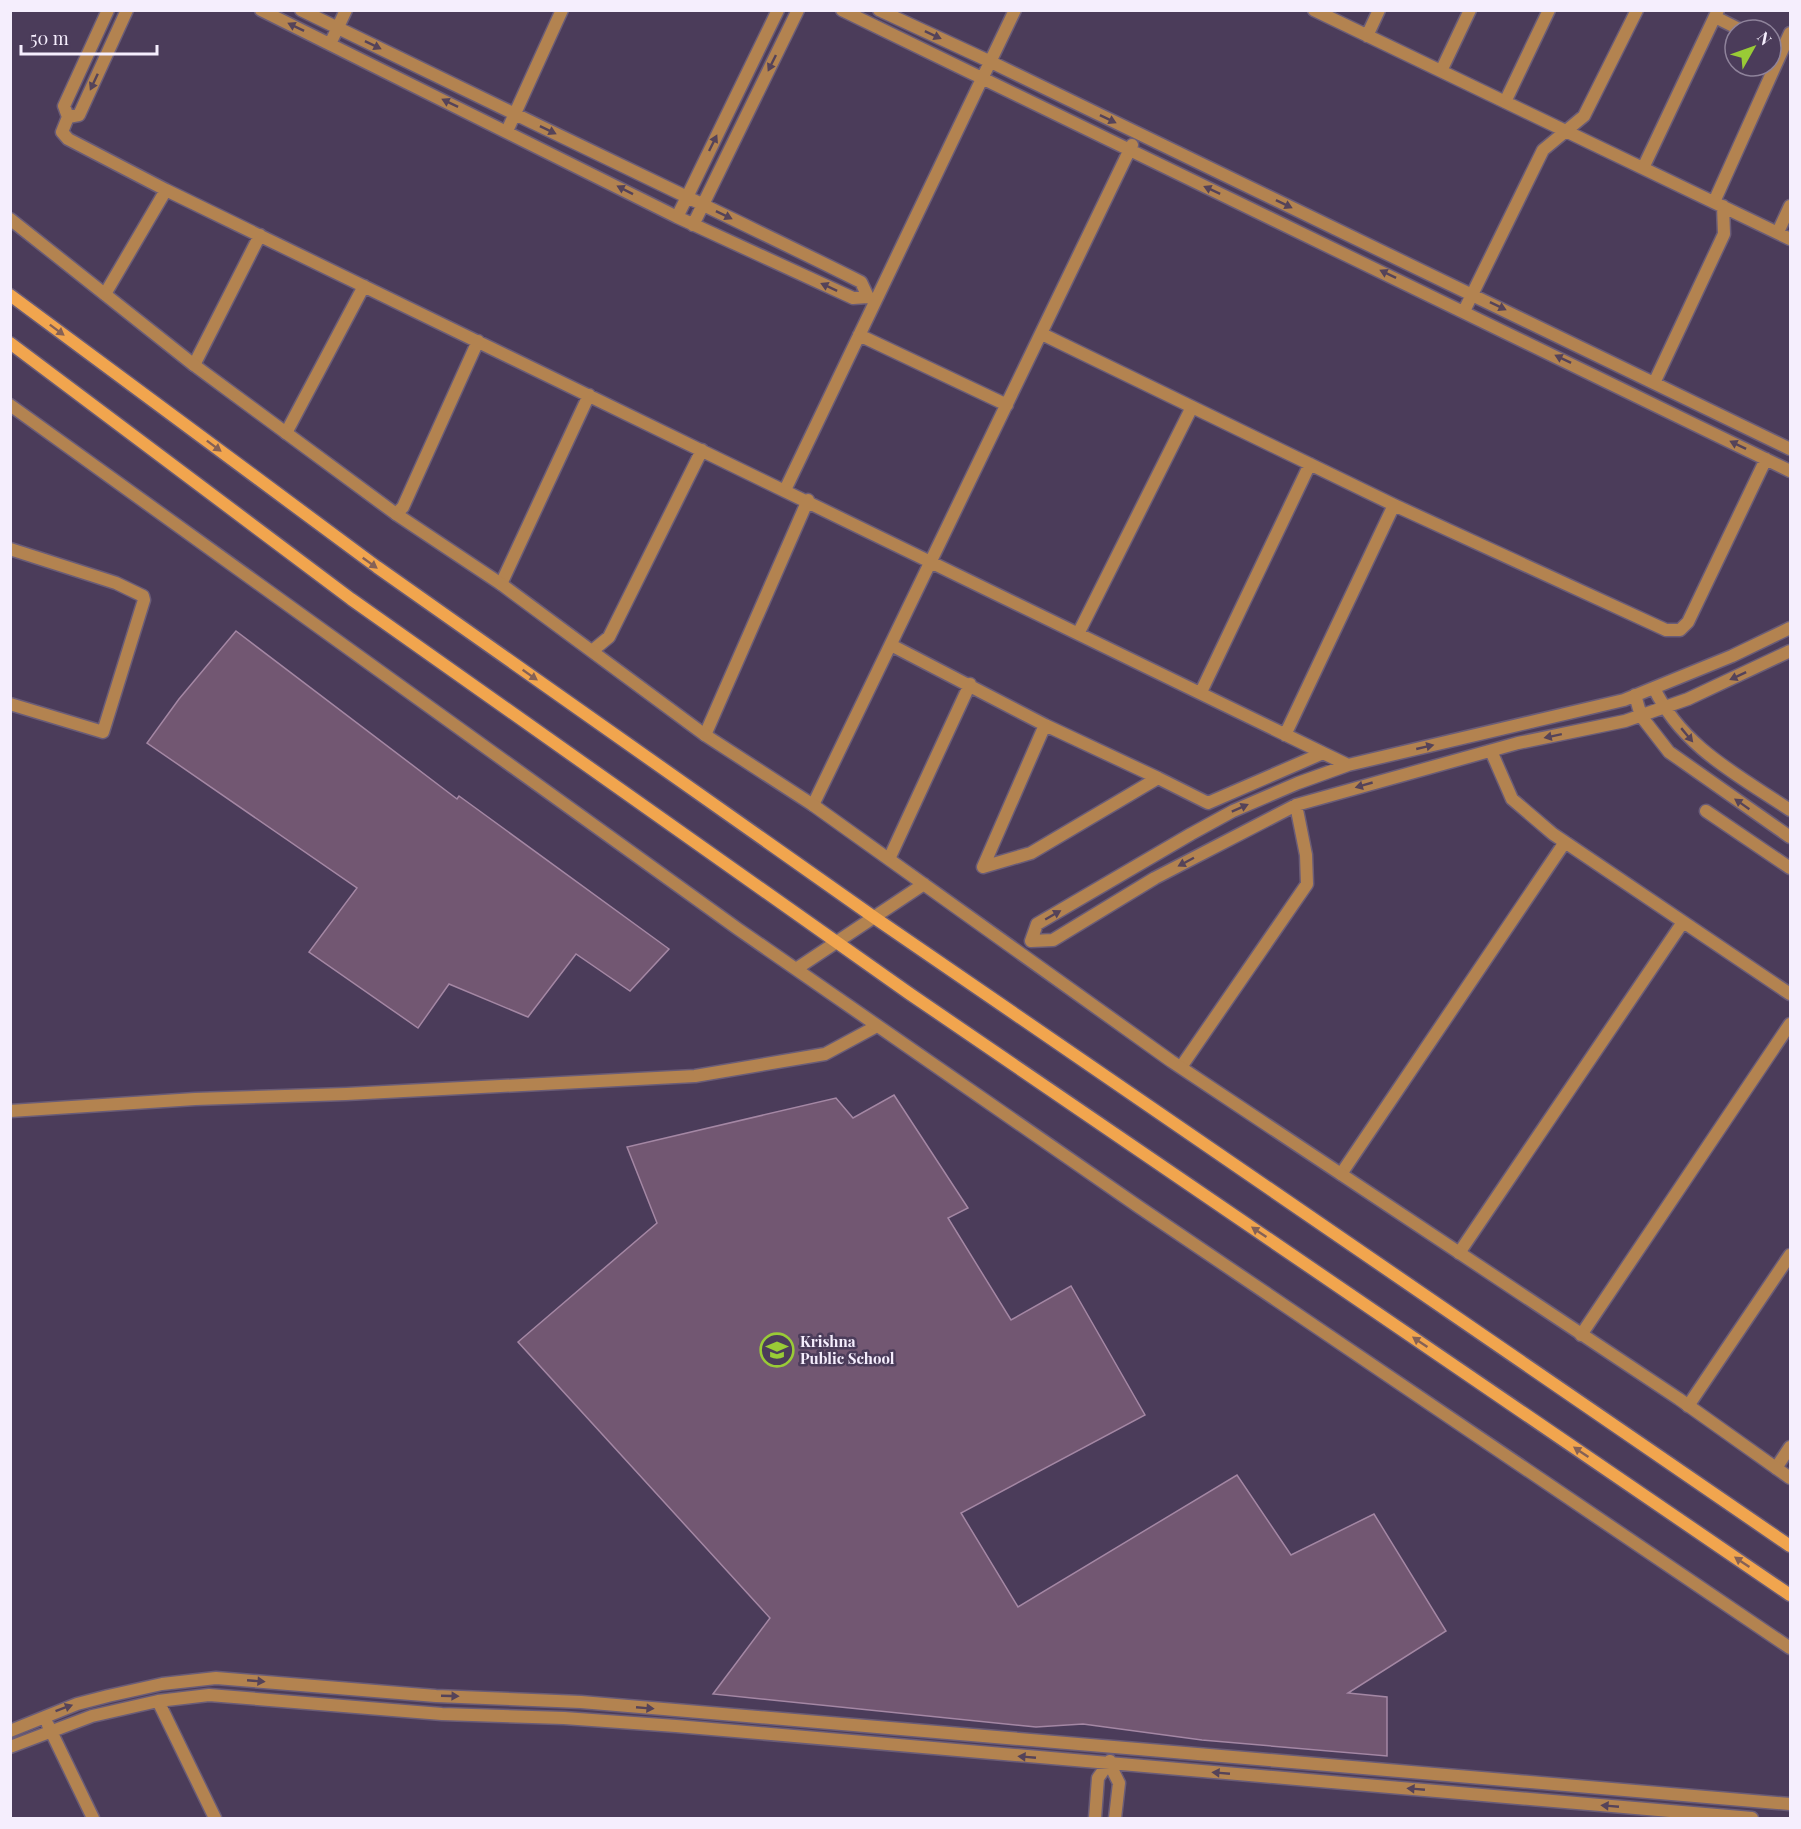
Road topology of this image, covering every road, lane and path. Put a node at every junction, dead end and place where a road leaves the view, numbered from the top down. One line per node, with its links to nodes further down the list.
1 (108, 10): 27 (street)
2 (128, 10): 27 (street, one-way to 27)
3 (261, 10): 20 (street, one-way to 3)
4 (301, 10): 18 (street)
5 (346, 10): 18 (street)
6 (562, 10): 26 (street)
7 (778, 10): 34 (street, one-way to 7)
8 (798, 10): 36 (street, one-way to 36)
9 (842, 10): 24 (street)
10 (879, 10): 21 (street, one-way to 21)
11 (1015, 10): 21 (street)
12 (1314, 10): 19 (street)
13 (1379, 10): 19 (street)
14 (1470, 10): 22 (street)
15 (1549, 10): 25 (street)
16 (1637, 10): 29 (street)
17 (1716, 14): 32 (street)
18 (338, 28): 20 (street); 26 (street, one-way to 26)
19 (1367, 36): 22 (street)
20 (330, 44): 28 (street, one-way to 20)
21 (991, 62): 24 (street); 30 (street, one-way to 30)
22 (1441, 71): 25 (street)
23 (1766, 78): 35 (street)
24 (982, 79): 31 (street); 48 (street)
25 (1505, 102): 29 (street)
26 (515, 114): 28 (street); 34 (street, one-way to 34)
27 (68, 117): 33 (street)
28 (507, 131): 38 (street, one-way to 28)
29 (1566, 131): 32 (street); 45 (street)
30 (1138, 134): 31 (street); 45 (street, one-way to 45)
31 (1129, 150): 49 (street, one-way to 31); 50 (street)
32 (1643, 168): 35 (street)
33 (166, 190): 42 (street); 46 (street)
34 (687, 197): 36 (street); 38 (street)
35 (1719, 204): 41 (street); 55 (street)
36 (703, 205): 40 (street); 48 (street, one-way to 48)
37 (1791, 206): 41 (street)
38 (677, 217): 40 (street)
39 (10, 219): 46 (street)
40 (693, 225): 48 (street, one-way to 40)
41 (1778, 232): 43 (street)
42 (260, 235): 44 (street); 54 (street)
43 (1791, 239)
44 (364, 286): 52 (street); 60 (street)
45 (1471, 293): 49 (street); 55 (street, one-way to 55)
46 (105, 294): 54 (street)
47 (10, 295): 101 (main road, one-way to 101)
48 (872, 299): 51 (street)
49 (1464, 311): 63 (street, one-way to 49)
50 (1042, 334): 58 (street); 59 (street)
51 (860, 335): 58 (street); 66 (street)
52 (478, 341): 56 (street); 69 (street)
53 (10, 343): 103 (main road)
54 (194, 365): 60 (street)
55 (1655, 381): 61 (street)
56 (589, 395): 62 (street); 72 (street)
57 (10, 405): 106 (street)
58 (1007, 405): 71 (street)
59 (1192, 407): 64 (street); 74 (street)
60 (286, 433): 69 (street)
61 (1791, 448)
62 (702, 450): 66 (street); 76 (street)
63 (1766, 459): 65 (street); 68 (street)
64 (1310, 464): 68 (street); 80 (street)
65 (1791, 471)
66 (785, 490): 67 (street)
67 (808, 500): 71 (street); 86 (street)
68 (1394, 505): 87 (street)
69 (396, 514): 72 (street)
70 (10, 549): 82 (street)
71 (933, 561): 74 (street); 75 (street)
72 (501, 584): 76 (street)
73 (1791, 628): 79 (street)
74 (1079, 632): 80 (street)
75 (891, 645): 78 (street); 92 (street)
76 (592, 651): 86 (street)
77 (1791, 651): 83 (street, one-way to 83)
78 (970, 684): 85 (street); 98 (street)
79 (1654, 687): 81 (street); 83 (street)
80 (1201, 692): 87 (street)
81 (1635, 695): 84 (street); 90 (street, one-way to 81)
82 (10, 704)
83 (1664, 708): 84 (street); 94 (street, one-way to 94)
84 (1641, 716): 88 (street, one-way to 88); 96 (street, one-way to 84)
85 (1045, 724): 91 (street); 91 (street)
86 (705, 735): 92 (street)
87 (1286, 735): 89 (street)
88 (1491, 751): 93 (street, one-way to 93); 97 (street)
89 (1323, 753): 90 (street); 91 (street)
90 (1348, 765): 104 (street, one-way to 90)
91 (1158, 778)
92 (813, 805): 98 (street)
93 (1296, 805): 104 (street, one-way to 104); 110 (street)
94 (1791, 810)
95 (1706, 811): 99 (street)
96 (1791, 837)
97 (1565, 842): 102 (street); 112 (street)
98 (889, 859): 100 (street)
99 (1791, 868)
100 (924, 884): 101 (street); 105 (street)
101 (874, 918): 103 (street); 120 (main road)
102 (1683, 922): 107 (street); 113 (street)
103 (838, 941): 106 (street); 121 (main road, one-way to 103)
104 (1031, 941): 105 (street)
105 (1014, 949): 110 (street)
106 (795, 969): 109 (street)
107 (1791, 994)
108 (1791, 1024): 115 (street)
109 (877, 1026): 111 (street); 122 (street)
110 (1181, 1067): 112 (street)
111 (10, 1111)
112 (1341, 1174): 113 (street)
113 (1459, 1253): 115 (street)
114 (1791, 1255): 116 (street)
115 (1581, 1335): 116 (street)
116 (1688, 1406): 118 (street)
117 (1791, 1447): 118 (street)
118 (1776, 1468): 119 (street)
119 (1791, 1478)
120 (1791, 1546)
121 (1791, 1595)
122 (1791, 1648)
123 (158, 1701): 125 (street); 129 (street, one-way to 123); 132 (street)
124 (45, 1716): 125 (street); 126 (street); 128 (street, one-way to 128)
125 (50, 1730): 127 (street); 131 (street)
126 (10, 1731)
127 (10, 1747)
128 (1111, 1747): 129 (street); 130 (street)
129 (1110, 1765): 133 (street); 134 (street); 135 (street, one-way to 129)
130 (1791, 1804)
131 (93, 1818)
132 (215, 1818)
133 (1095, 1818)
134 (1116, 1818)
135 (1752, 1818)

